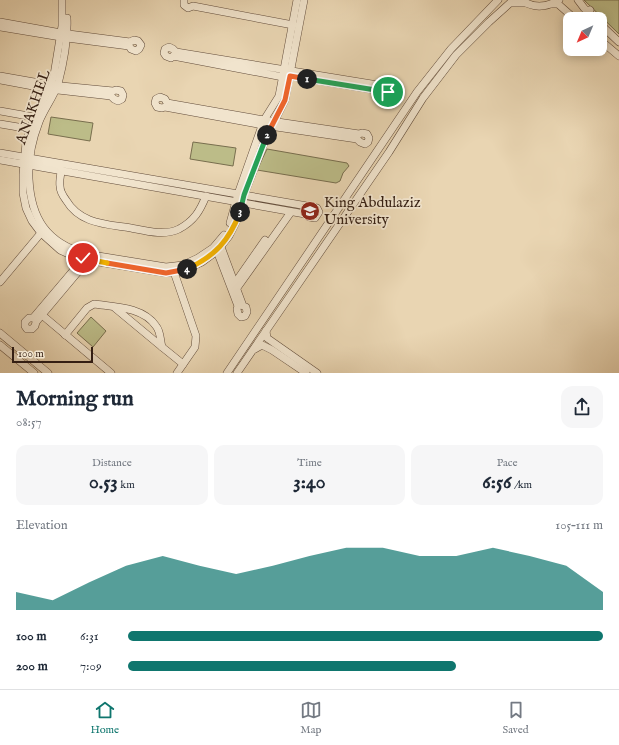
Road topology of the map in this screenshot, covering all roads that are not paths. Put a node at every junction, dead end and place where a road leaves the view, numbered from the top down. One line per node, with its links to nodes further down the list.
1 (62, 0): 18 (street)
2 (65, 0): 18 (street)
3 (184, 0): 15 (street)
4 (194, 0): 15 (street)
5 (297, 0): 15 (street)
6 (304, 0): 22 (street)
7 (498, 0): 60 (street)
8 (559, 0): 11 (street)
9 (578, 0): 12 (street)
10 (524, 2): 11 (street); 49 (street)
11 (552, 4): 13 (street)
12 (589, 11)
13 (567, 12)
14 (0, 22): 18 (street)
15 (293, 23): 22 (street)
16 (0, 26): 18 (street)
17 (607, 31): 19 (street)
18 (64, 36): 18 (street); 25 (street)
19 (619, 42)
20 (607, 46): 21 (street)
21 (619, 56)
22 (287, 74): 22 (street); 22 (street); 28 (street); 30 (street)
23 (0, 76): 25 (street)
24 (0, 80): 25 (street)
25 (53, 87): 25 (street); 27 (street); 34 (street, ANAKHEL)
26 (0, 112): 27 (street)
27 (34, 117): 31 (street)
28 (263, 123): 28 (street); 30 (street); 36 (street)
29 (0, 124): 31 (street)
30 (272, 124): 30 (street); 36 (street)
31 (30, 129): 34 (street)
32 (0, 153): 34 (street)
33 (0, 160): 34 (street)
34 (26, 161): 35 (street); 36 (street); 38 (street, ANAKHEL); 40 (street)
35 (61, 170): 37 (street); 37 (street)
36 (241, 195): 38 (street); 39 (street)
37 (206, 196): 38 (street)
38 (240, 202): 39 (street); 41 (street)
39 (288, 211): 46 (street)
40 (40, 231): 42 (street); 44 (street); 45 (street)
41 (219, 249): 43 (street); 46 (street); 46 (street)
42 (85, 259): 43 (street); 48 (street); 48 (street)
43 (174, 272): 55 (street)
44 (0, 274)
45 (0, 282)
46 (236, 285)
47 (113, 307): 51 (street); 53 (street); 53 (street)
48 (42, 315): 51 (street)
49 (266, 331): 54 (street); 63 (street)
50 (0, 333): 57 (street)
51 (65, 335): 58 (street)
52 (0, 345): 56 (street)
53 (162, 347): 55 (street)
54 (253, 350): 61 (street); 62 (street)
55 (183, 364): 59 (street)
56 (34, 373)
57 (48, 373)
58 (111, 373)
59 (177, 373)
60 (227, 373)
61 (237, 373)
62 (306, 373)
63 (317, 373)

